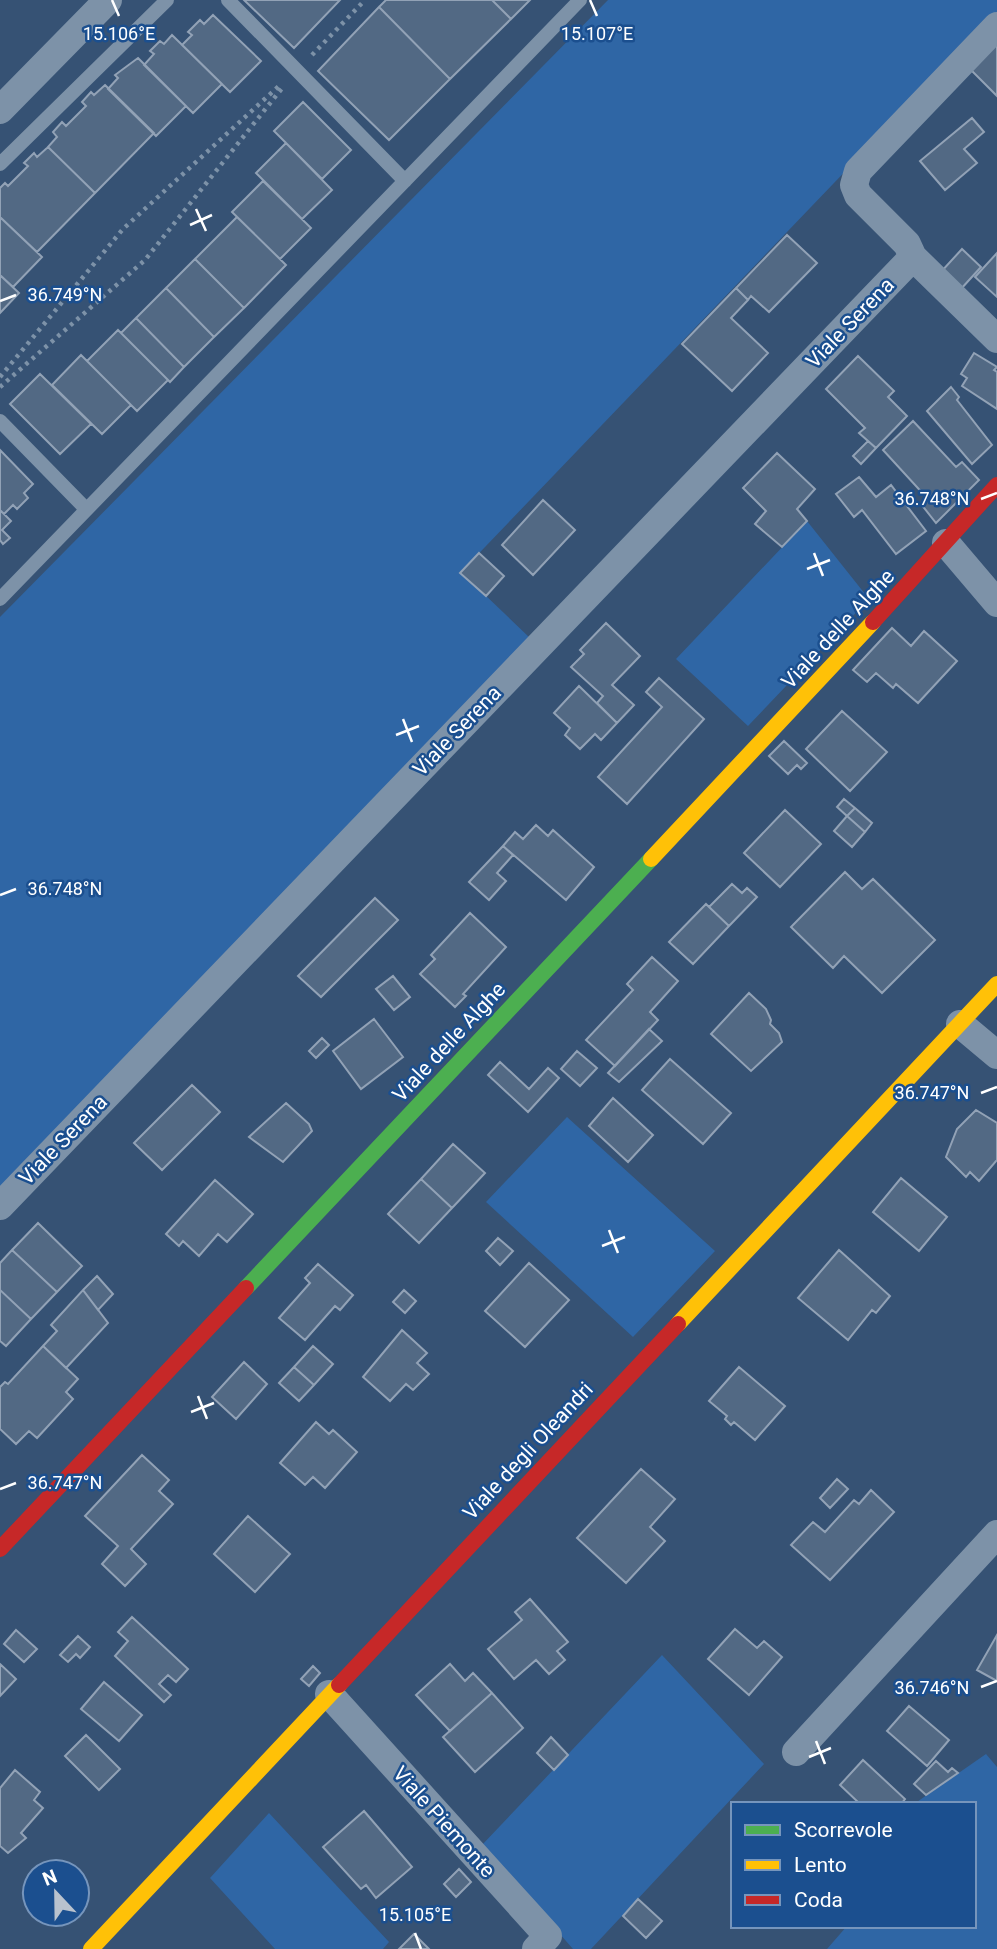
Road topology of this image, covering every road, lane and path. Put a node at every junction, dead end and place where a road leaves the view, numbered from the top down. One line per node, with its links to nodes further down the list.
1 (108, 0): 8 (street)
2 (167, 0): 9 (lane)
3 (228, 0): 7 (lane)
4 (365, 0): 7 (path)
5 (580, 0): 10 (lane)
6 (997, 26): 11 (street)
7 (296, 70): 10 (lane); 13 (path); 14 (path)
8 (0, 110)
9 (0, 164)
10 (405, 181): 17 (lane)
11 (913, 257): 12 (street); 24 (street, Viale Serena)
12 (997, 339)
13 (0, 377)
14 (0, 387)
15 (0, 421): 17 (lane)
16 (997, 485): 18 (street, Viale delle Alghe)
17 (86, 509): 19 (lane)
18 (937, 553): 20 (street); 26 (street, Viale delle Alghe)
19 (0, 599)
20 (997, 603)
21 (997, 984): 22 (street, Viale degli Oleandri)
22 (960, 1024): 23 (street); 27 (street, Viale degli Oleandri)
23 (997, 1055)
24 (0, 1206)
25 (997, 1534): 28 (street)
26 (0, 1549)
27 (328, 1694): 29 (street, Viale degli Oleandri); 30 (street, Viale Piemonte)
28 (796, 1752)
29 (92, 1949)
30 (536, 1949)

